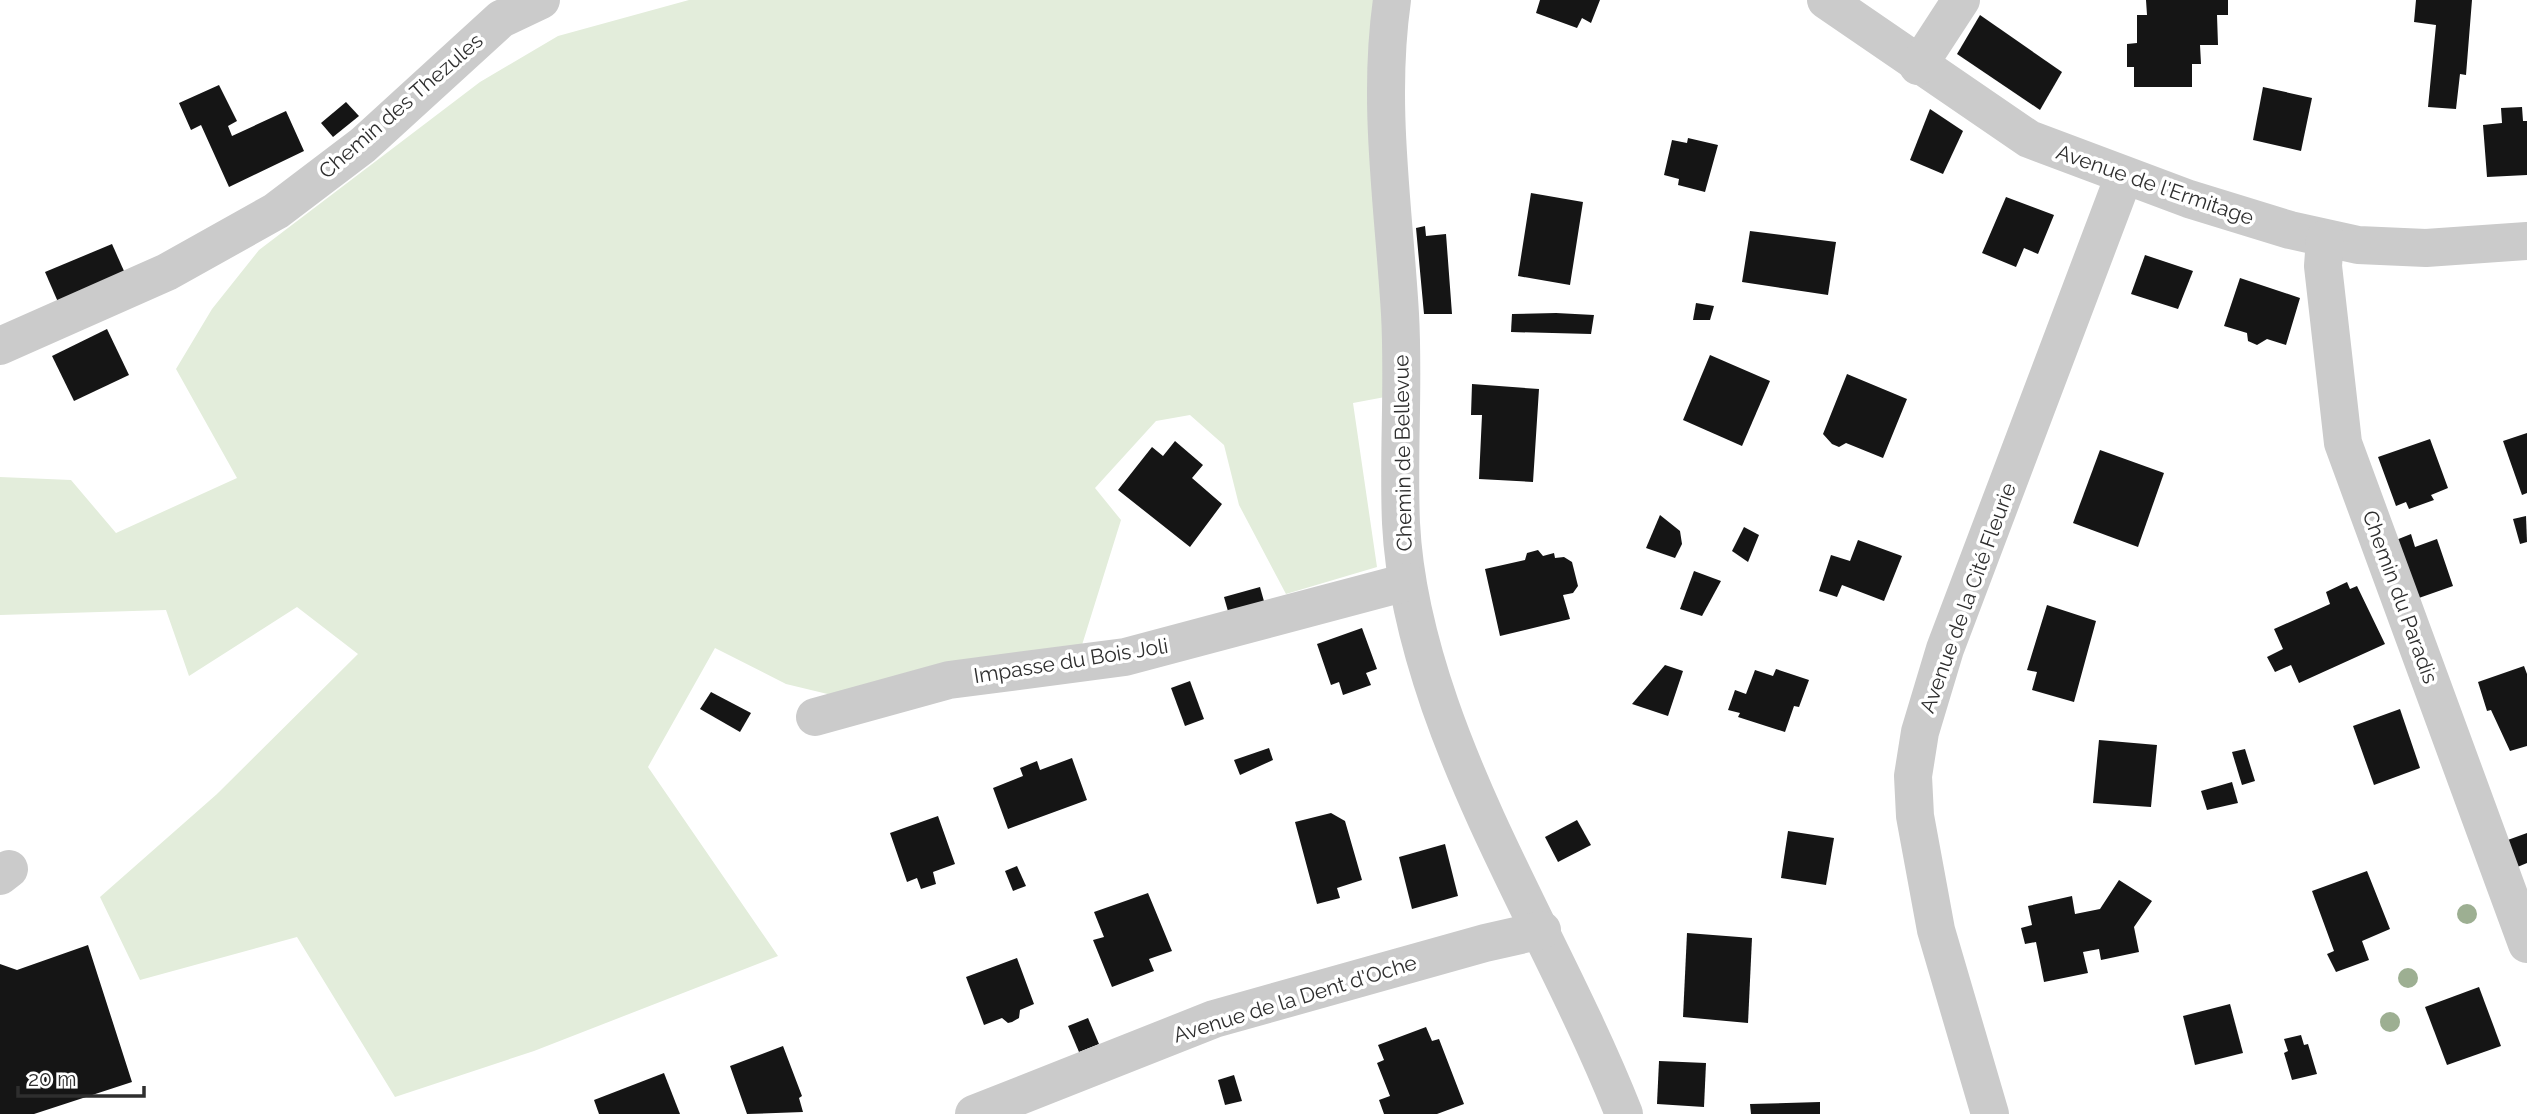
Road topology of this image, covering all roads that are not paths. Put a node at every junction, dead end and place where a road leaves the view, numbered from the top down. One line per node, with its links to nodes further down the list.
1 (541, 0): 9 (street, Chemin des Thezules)
2 (1392, 0): 10 (street, Chemin de Bellevue)
3 (1826, 0): 5 (street, Avenue de l'Ermitage)
4 (1961, 0): 5 (street)
5 (1918, 66): 6 (street, Avenue de l'Ermitage)
6 (2124, 176): 7 (street, Avenue de l'Ermitage); 16 (street, Avenue de la Cité Fleurie)
7 (2325, 239): 8 (street, Avenue de l'Ermitage); 13 (street, Chemin du Paradis)
8 (2527, 241)
9 (0, 346)
10 (1408, 582): 11 (street, Impasse du Bois Joli); 12 (street, Chemin de Bellevue)
11 (815, 717)
12 (1542, 930): 14 (street, Avenue de la Dent d'Oche); 15 (street, Chemin de Bellevue)
13 (2527, 944)
14 (974, 1114)
15 (1624, 1114)
16 (1990, 1114)

